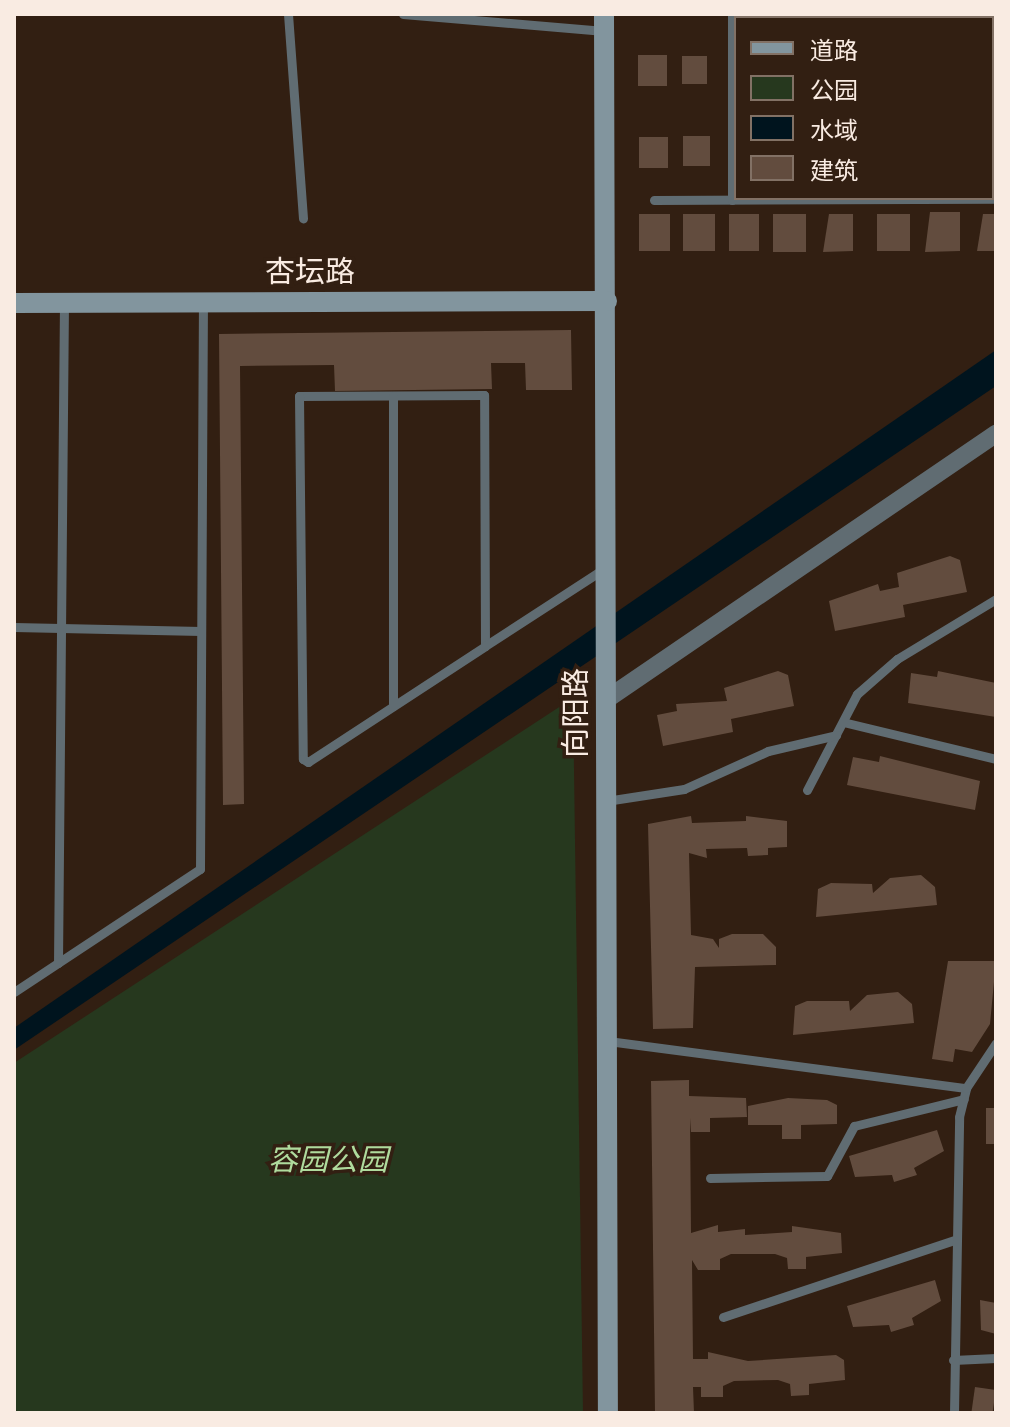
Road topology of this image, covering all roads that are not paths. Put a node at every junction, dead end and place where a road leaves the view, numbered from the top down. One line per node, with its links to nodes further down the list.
1 (288, 14): 7 (lane)
2 (403, 14): 4 (lane)
3 (732, 14): 6 (lane)
4 (604, 23): 8 (street, 向阳路)
5 (654, 200): 6 (lane)
6 (732, 200)
7 (303, 218)
8 (607, 301): 11 (street, 杏坛路); 14 (street, 向阳路)
9 (14, 303): 10 (street, 杏坛路)
10 (64, 303): 11 (street, 杏坛路); 17 (lane)
11 (203, 303): 18 (lane)
12 (393, 396): 19 (lane); 21 (lane); 21 (lane)
13 (996, 434): 20 (street)
14 (608, 565): 19 (lane); 20 (street, 向阳路)
15 (996, 599): 22 (lane)
16 (14, 627): 17 (lane)
17 (61, 628): 18 (lane); 27 (lane)
18 (201, 631): 27 (lane)
19 (485, 646): 21 (lane)
20 (607, 699): 26 (street, 向阳路)
21 (393, 706)
22 (843, 722): 23 (lane); 24 (lane)
23 (836, 735): 25 (lane); 26 (lane)
24 (996, 759)
25 (807, 790)
26 (606, 801): 29 (street, 向阳路)
27 (58, 963): 28 (lane)
28 (14, 992)
29 (608, 1041): 31 (lane); 38 (street, 向阳路)
30 (996, 1043): 31 (lane)
31 (966, 1088): 32 (lane)
32 (964, 1099): 33 (lane); 34 (lane)
33 (710, 1178)
34 (954, 1240): 35 (lane); 37 (lane)
35 (723, 1317)
36 (996, 1358): 37 (lane)
37 (953, 1360): 39 (lane)
38 (608, 1413)
39 (954, 1413)

